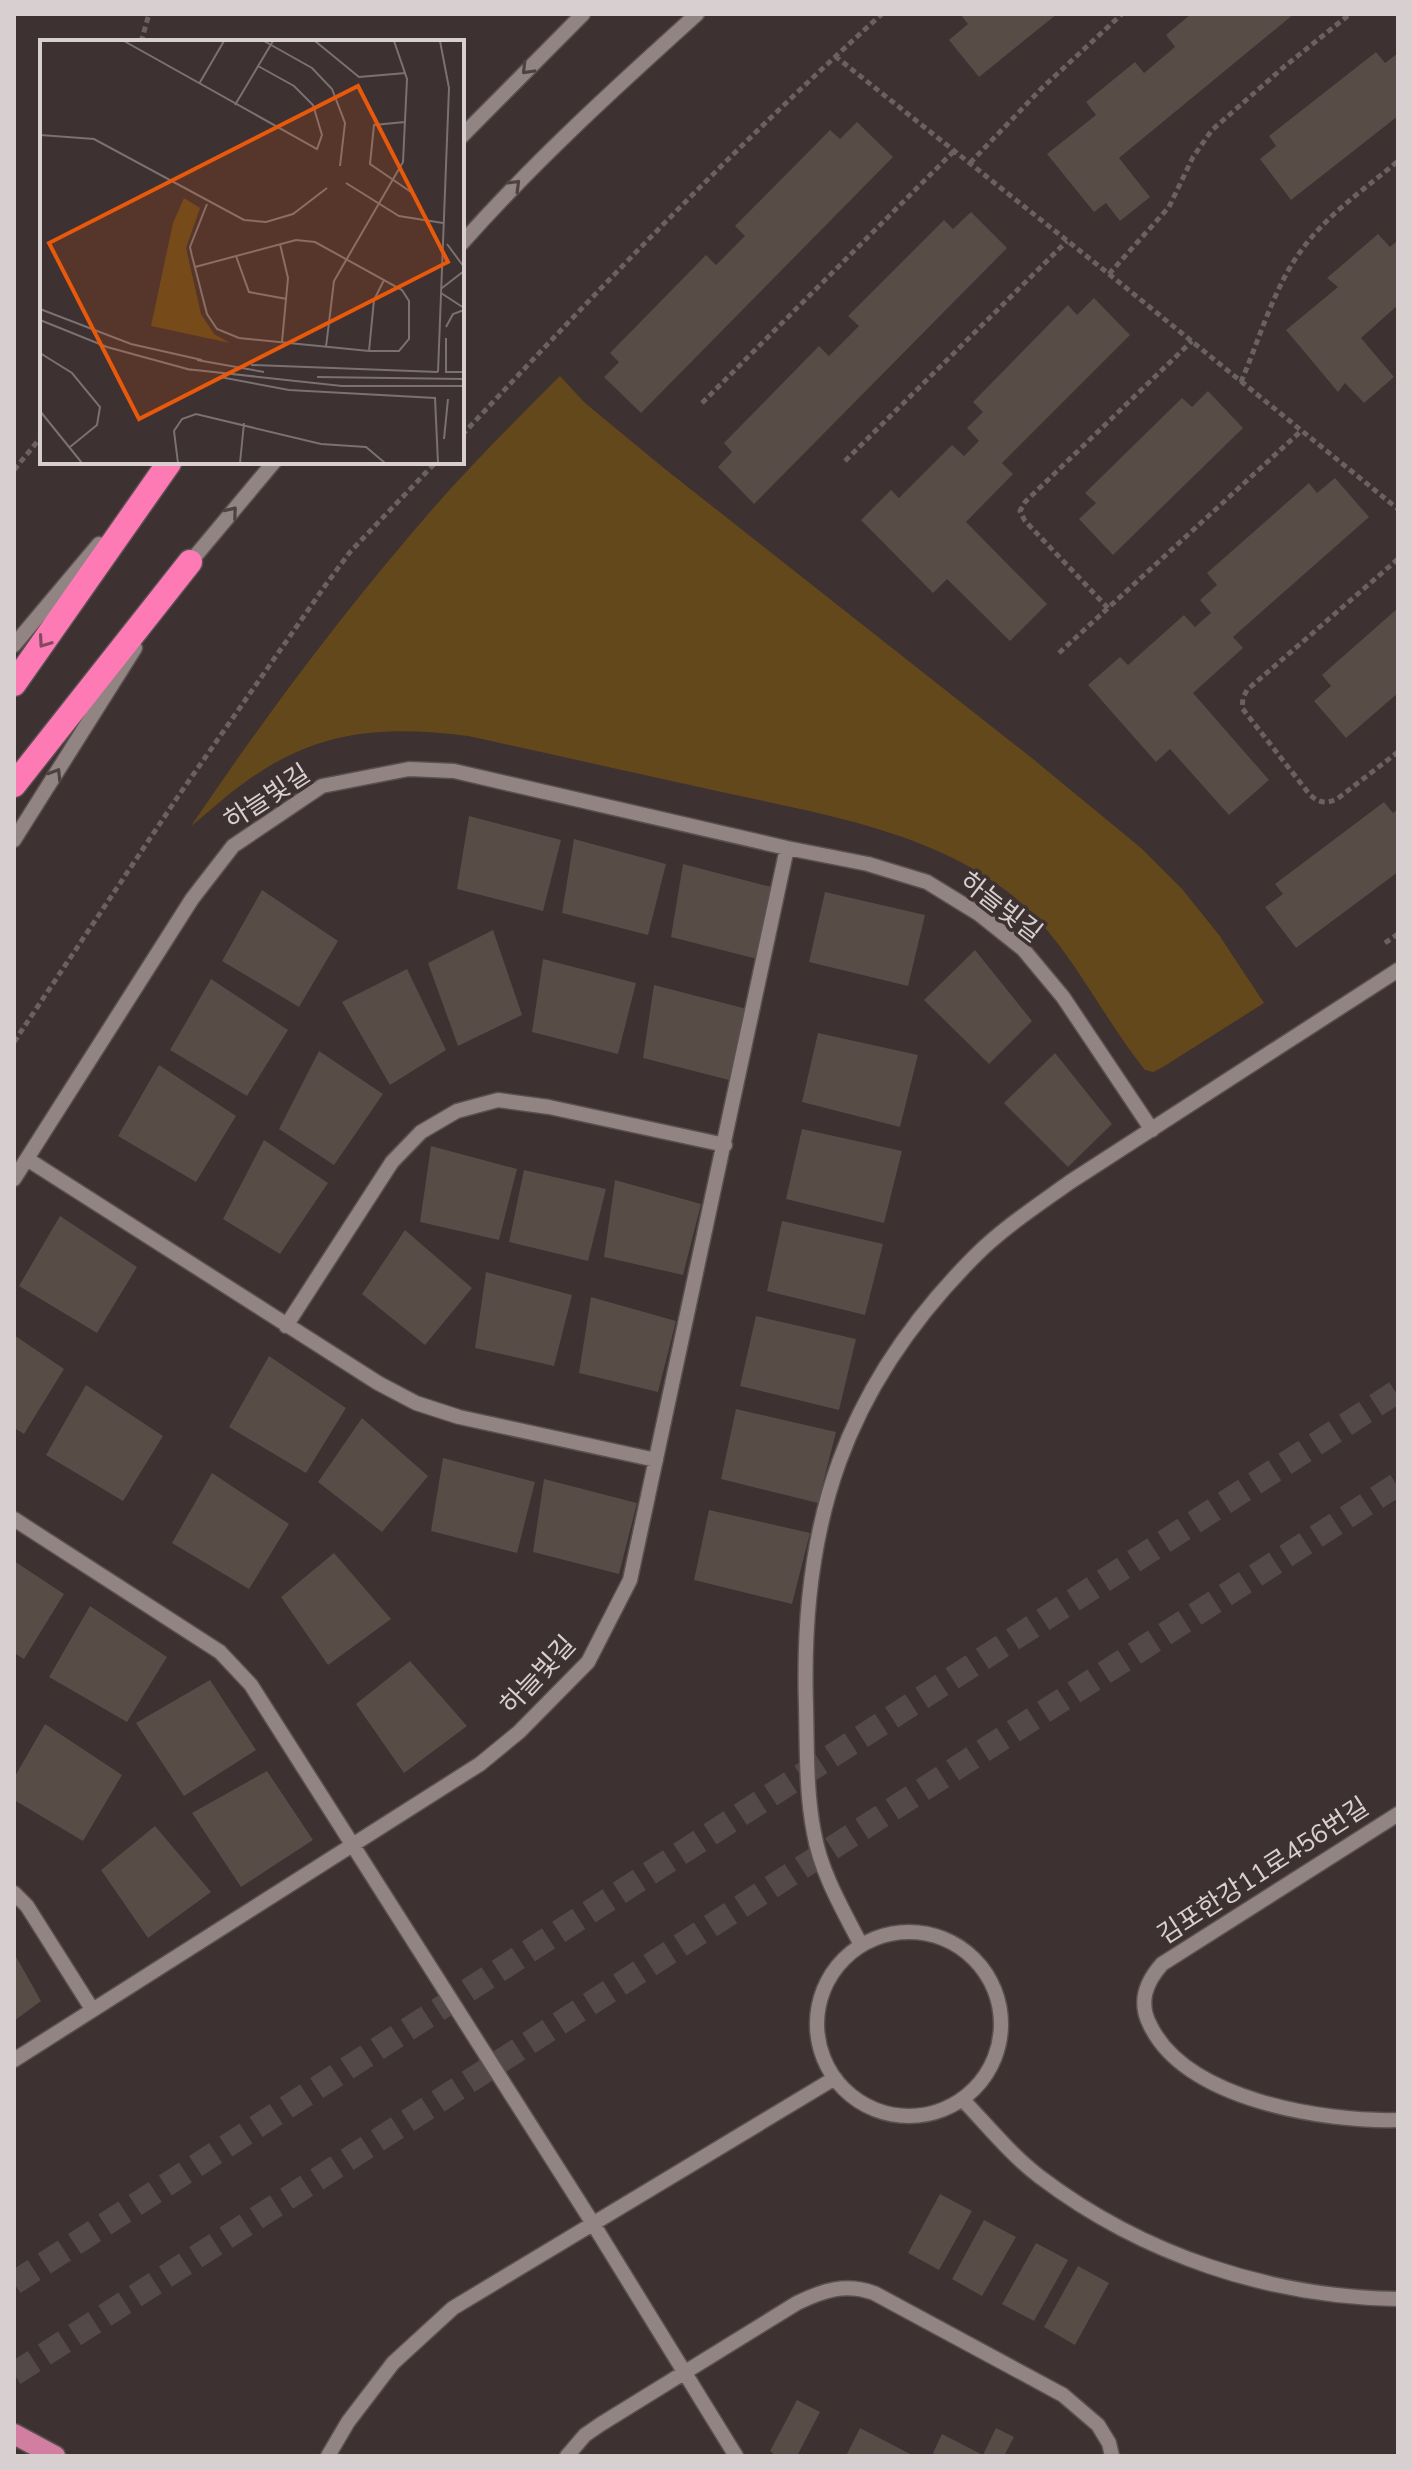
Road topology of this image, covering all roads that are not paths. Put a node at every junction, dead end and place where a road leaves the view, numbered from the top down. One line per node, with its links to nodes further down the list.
1 (583, 14): 3 (street, one-way to 3)
2 (697, 14): 4 (street, one-way to 2)
3 (464, 134)
4 (464, 241)
5 (167, 464): 9 (street)
6 (168, 464): 10 (highway, one-way to 10)
7 (272, 464): 8 (street, one-way to 7)
8 (190, 562): 11 (highway); 12 (street, one-way to 8)
9 (14, 645)
10 (14, 684)
11 (14, 785)
12 (14, 840)
13 (787, 848): 15 (street, 하늘빛길); 16 (street, 하늘빛길); 17 (street, 하늘빛길)
14 (1398, 970): 15 (street)
15 (1152, 1130): 25 (street)
16 (725, 1145): 19 (street); 20 (street, 하늘빛길)
17 (27, 1159): 18 (street, 하늘빛길); 19 (street)
18 (14, 1179)
19 (286, 1326): 20 (street)
20 (656, 1460): 23 (street, 하늘빛길)
21 (14, 1519): 23 (street)
22 (1398, 1814): 30 (street, 김포한강11로456번길)
23 (352, 1845): 26 (street, 하늘빛길); 31 (street)
24 (14, 1893): 26 (street)
25 (861, 1945): 28 (street); 29 (street)
26 (92, 2009): 27 (street, 하늘빛길)
27 (14, 2060)
28 (835, 2078): 29 (street); 31 (street)
29 (963, 2100): 32 (street)
30 (1398, 2120)
31 (592, 2222): 33 (street); 36 (street)
32 (1398, 2299)
33 (685, 2372): 37 (street); 38 (street); 39 (street)
34 (14, 2434): 35 (main road)
35 (55, 2456)
36 (328, 2456)
37 (567, 2456)
38 (736, 2456)
39 (1112, 2456)

